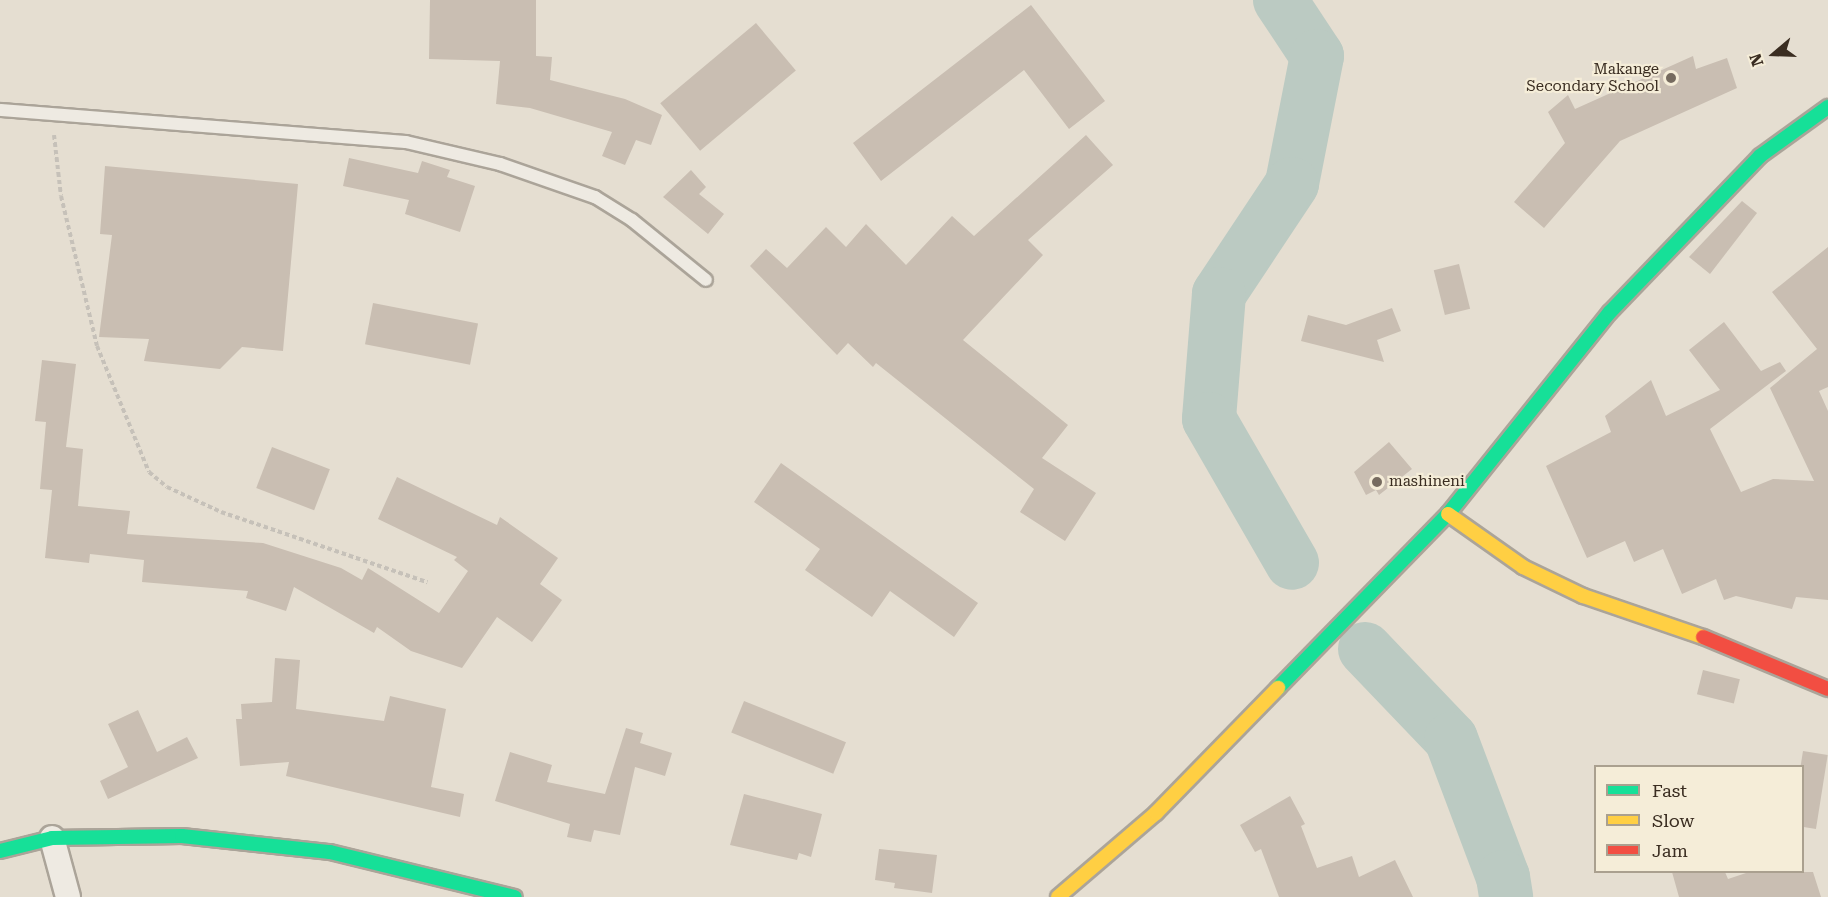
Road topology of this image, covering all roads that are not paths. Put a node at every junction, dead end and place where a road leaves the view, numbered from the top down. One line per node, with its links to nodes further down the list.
1 (1828, 107): 4 (street)
2 (0, 110): 3 (lane)
3 (706, 280)
4 (1448, 514): 5 (street); 10 (street)
5 (1828, 689)
6 (52, 838): 7 (street); 8 (street); 9 (street)
7 (0, 851)
8 (68, 897)
9 (515, 897)
10 (1058, 897)

